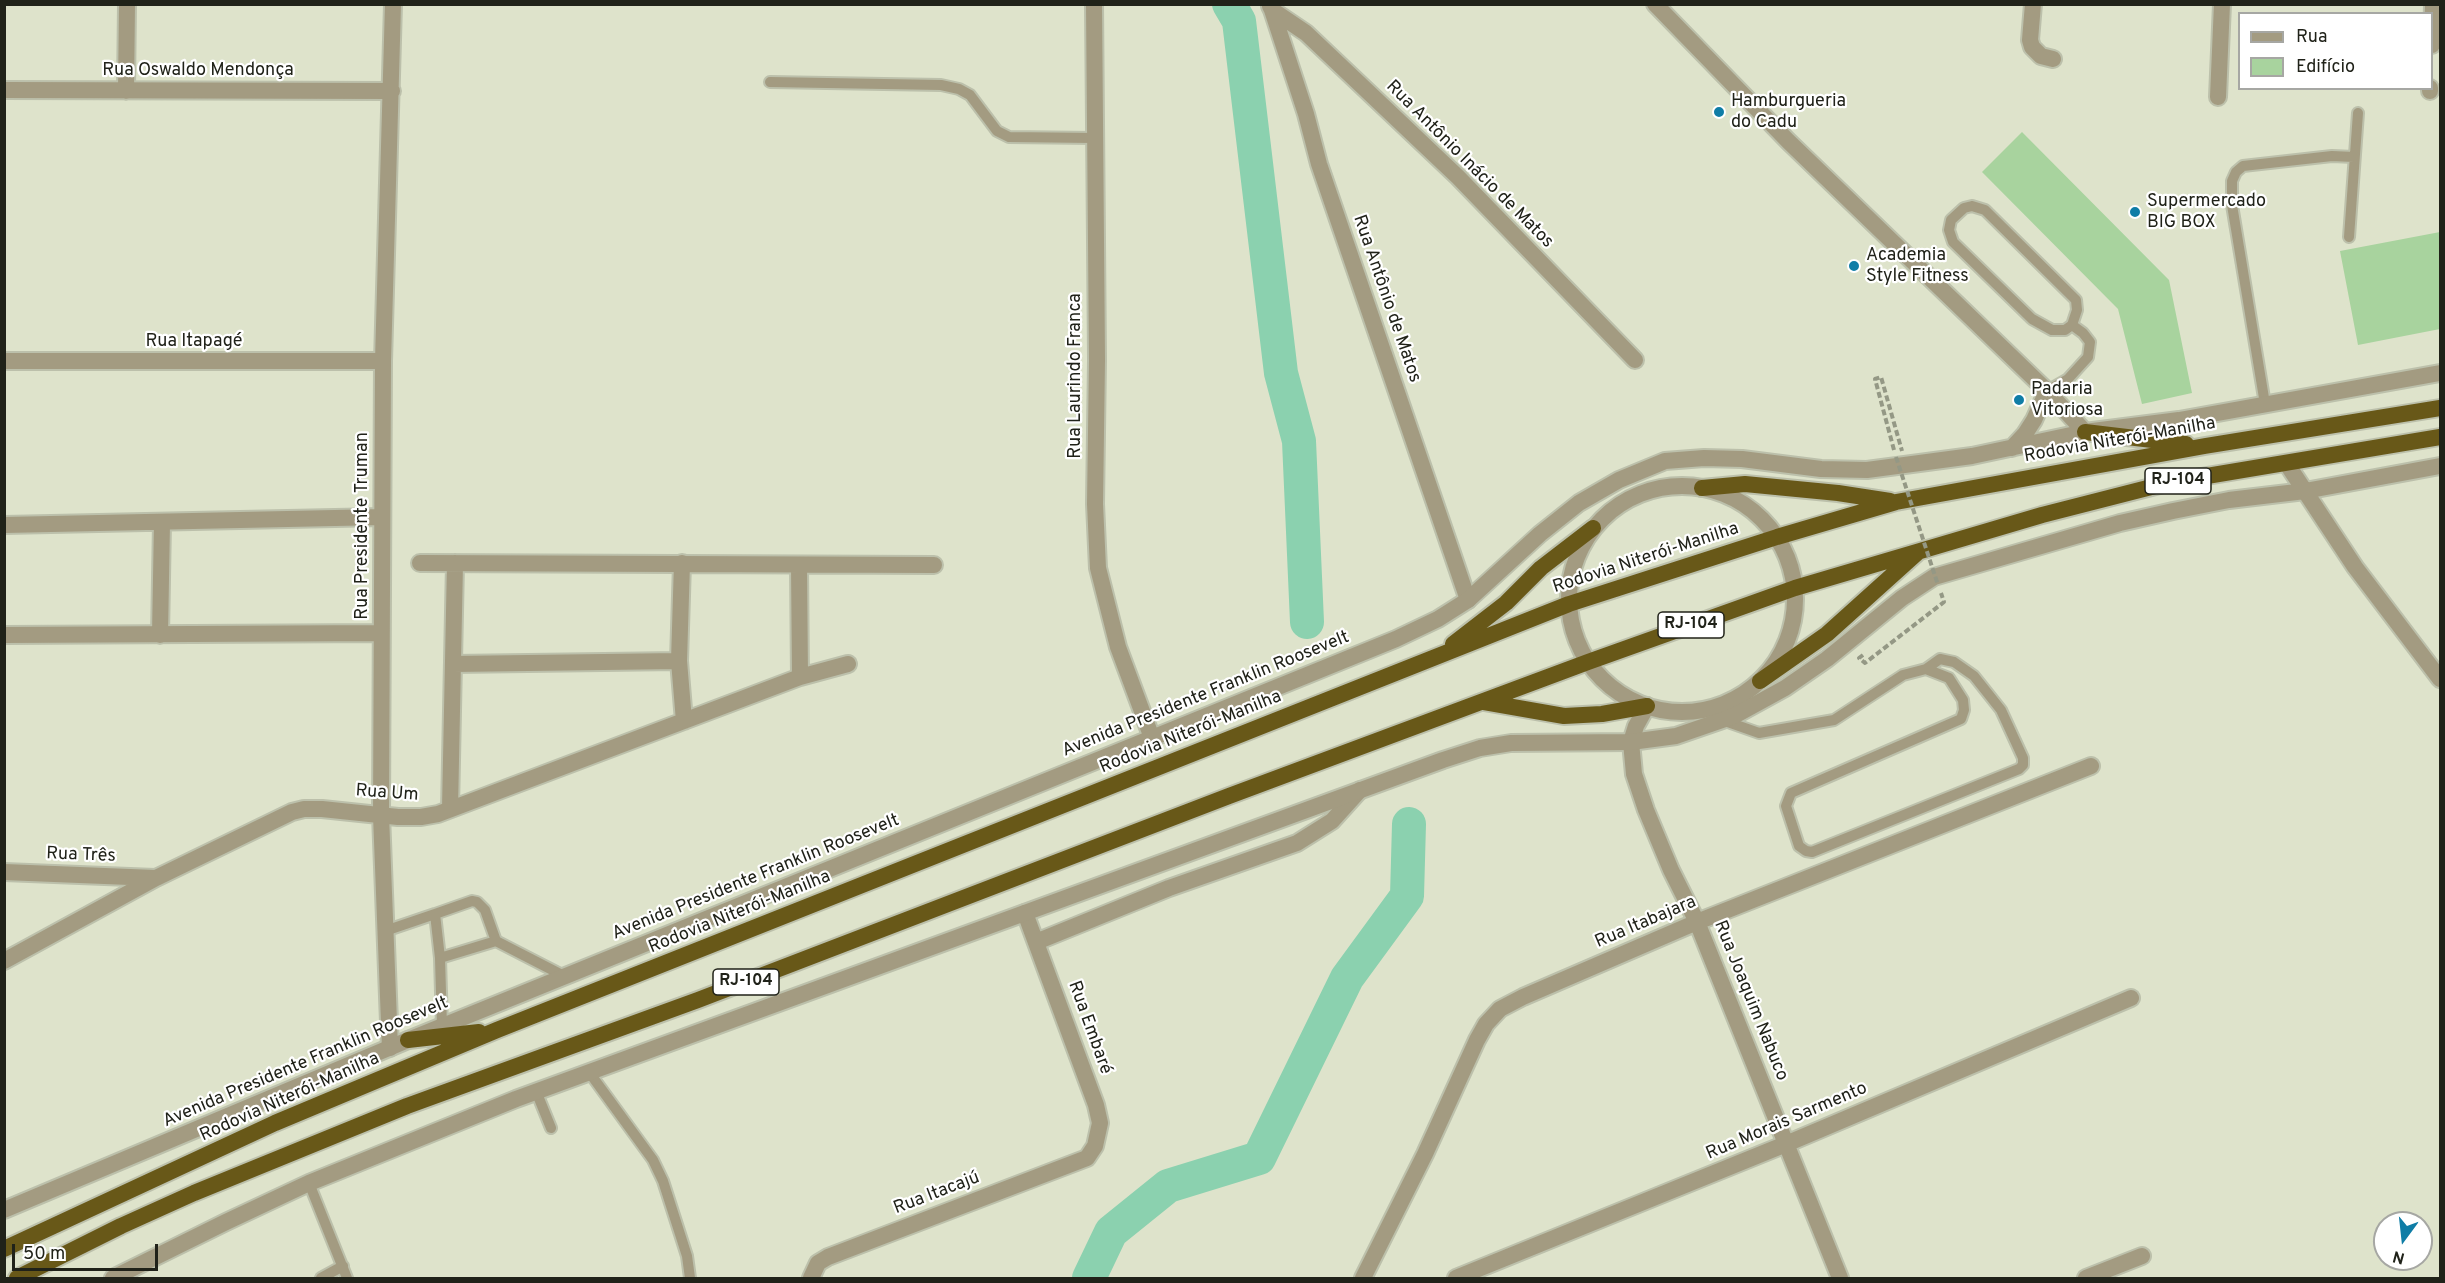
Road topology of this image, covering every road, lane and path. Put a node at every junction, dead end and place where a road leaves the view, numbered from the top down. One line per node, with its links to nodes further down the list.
1 (127, 4): 11 (street)
2 (393, 4): 12 (street, Rua Presidente Truman)
3 (1094, 4): 15 (street, Rua Laurindo Franca)
4 (2033, 4): 8 (street)
5 (2222, 4): 13 (street)
6 (1656, 5): 23 (street)
7 (1271, 7): 19 (street, Rua Antônio Inácio de Matos); 51 (street, Rua Antônio de Matos)
8 (2053, 59)
9 (770, 82): 15 (lane)
10 (4, 90): 11 (street, Rua Oswaldo Mendonça)
11 (126, 91): 12 (street, Rua Oswaldo Mendonça)
12 (392, 91): 20 (street, Rua Presidente Truman)
13 (2218, 97)
14 (2358, 113): 16 (lane)
15 (1094, 138): 71 (street, Rua Laurindo Franca)
16 (2354, 157): 17 (lane); 24 (lane)
17 (2349, 237)
18 (2072, 325): 18 (lane); 23 (lane)
19 (1635, 360)
20 (383, 361): 21 (street, Rua Itapagé); 38 (street, Rua Presidente Truman)
21 (4, 362)
22 (2440, 373): 24 (street, Avenida Presidente Franklin Roosevelt)
23 (2047, 391): 26 (street); 29 (street)
24 (2265, 404): 26 (street, Avenida Presidente Franklin Roosevelt)
25 (2440, 408): 28 (highway, Rodovia Niterói-Manilha / RJ-104)
26 (2085, 432): 28 (highway); 29 (street, Avenida Presidente Franklin Roosevelt)
27 (2440, 437): 32 (highway, RJ-104)
28 (2205, 446): 37 (highway, Rodovia Niterói-Manilha / RJ-104)
29 (2012, 448): 31 (street, Avenida Presidente Franklin Roosevelt)
30 (1665, 461): 31 (street, Avenida Presidente Franklin Roosevelt); 34 (street); 51 (street, Avenida Presidente Franklin Roosevelt)
31 (1901, 462): 31 (path); 49 (path, bridge)
32 (2287, 464): 36 (street); 43 (highway, RJ-104)
33 (2440, 466): 36 (street)
34 (1663, 487): 35 (street); 41 (street)
35 (1702, 488): 37 (highway); 42 (street)
36 (2305, 491): 49 (street); 65 (street)
37 (1896, 502): 42 (highway, Rodovia Niterói-Manilha / RJ-104)
38 (382, 517): 39 (street); 54 (street, Rua Presidente Truman)
39 (162, 522): 40 (street); 56 (street)
40 (4, 525)
41 (1593, 528): 53 (street); 58 (highway)
42 (1777, 537): 50 (street); 53 (highway, Rodovia Niterói-Manilha / RJ-104)
43 (1920, 550): 50 (highway, RJ-104); 66 (highway)
44 (420, 562): 46 (street)
45 (682, 562): 46 (street); 47 (street); 59 (street)
46 (454, 563): 61 (street)
47 (799, 565): 48 (street); 64 (street)
48 (934, 565)
49 (1936, 583): 69 (street)
50 (1795, 588): 60 (highway, RJ-104); 66 (street)
51 (1468, 600): 71 (street, Avenida Presidente Franklin Roosevelt)
52 (1944, 602): 57 (path)
53 (1569, 604): 58 (highway, Rodovia Niterói-Manilha / RJ-104); 60 (street)
54 (381, 633): 56 (street); 76 (street, Rua Presidente Truman)
55 (4, 635): 56 (street)
56 (160, 635)
57 (1868, 651)
58 (1437, 656): 90 (highway, Rodovia Niterói-Manilha / RJ-104)
59 (679, 661): 61 (street); 70 (street)
60 (1588, 662): 67 (highway, RJ-104); 68 (street)
61 (453, 664): 75 (street)
62 (848, 664): 64 (street, Rua Um)
63 (1926, 669): 63 (lane); 69 (lane)
64 (800, 677): 70 (street, Rua Um)
65 (2440, 679)
66 (1760, 681): 68 (street)
67 (1483, 702): 68 (highway); 103 (highway, RJ-104)
68 (1647, 706): 72 (street, Rua Joaquim Nabuco)
69 (1722, 720): 72 (street)
70 (684, 721): 75 (street, Rua Um)
71 (1152, 738): 87 (street, Avenida Presidente Franklin Roosevelt)
72 (1631, 742): 74 (street); 81 (street, Rua Joaquim Nabuco)
73 (2091, 766): 81 (street, Rua Itabajara)
74 (1360, 790): 79 (street); 84 (street)
75 (450, 809): 76 (street, Rua Um)
76 (381, 815): 78 (street, Rua Um); 82 (street, Rua Presidente Truman)
77 (4, 872): 78 (street, Rua Três)
78 (156, 878): 86 (street, Rua Um)
79 (1025, 913): 84 (street, Rua Embaré); 93 (street)
80 (435, 914): 82 (lane); 83 (lane); 85 (lane)
81 (1697, 922): 96 (street, Rua Joaquim Nabuco); 109 (street, Rua Itabajara)
82 (385, 931): 92 (street, Rua Presidente Truman)
83 (496, 941): 85 (lane); 87 (lane)
84 (1036, 942): 97 (street, Rua Embaré)
85 (440, 958): 89 (lane)
86 (4, 961)
87 (566, 977): 89 (street, Avenida Presidente Franklin Roosevelt)
88 (2131, 998): 96 (street, Rua Morais Sarmento)
89 (442, 1027): 91 (street, Avenida Presidente Franklin Roosevelt)
90 (497, 1030): 91 (highway); 100 (highway, Rodovia Niterói-Manilha / RJ-104)
91 (408, 1040): 92 (street, Avenida Presidente Franklin Roosevelt)
92 (390, 1048): 99 (street, Avenida Presidente Franklin Roosevelt)
93 (589, 1072): 94 (street); 107 (lane)
94 (536, 1091): 95 (lane); 98 (street)
95 (551, 1128)
96 (1786, 1144): 110 (street, Rua Morais Sarmento); 111 (street, Rua Joaquim Nabuco)
97 (1087, 1158): 108 (street, Rua Itacajú)
98 (309, 1183): 102 (lane); 104 (street)
99 (4, 1210)
100 (4, 1249)
101 (2142, 1256): 112 (street)
102 (343, 1266): 105 (lane); 106 (lane)
103 (17, 1278)
104 (113, 1278)
105 (321, 1278)
106 (347, 1278)
107 (690, 1278)
108 (811, 1278)
109 (1363, 1278)
110 (1456, 1278)
111 (1840, 1278)
112 (2086, 1278)

